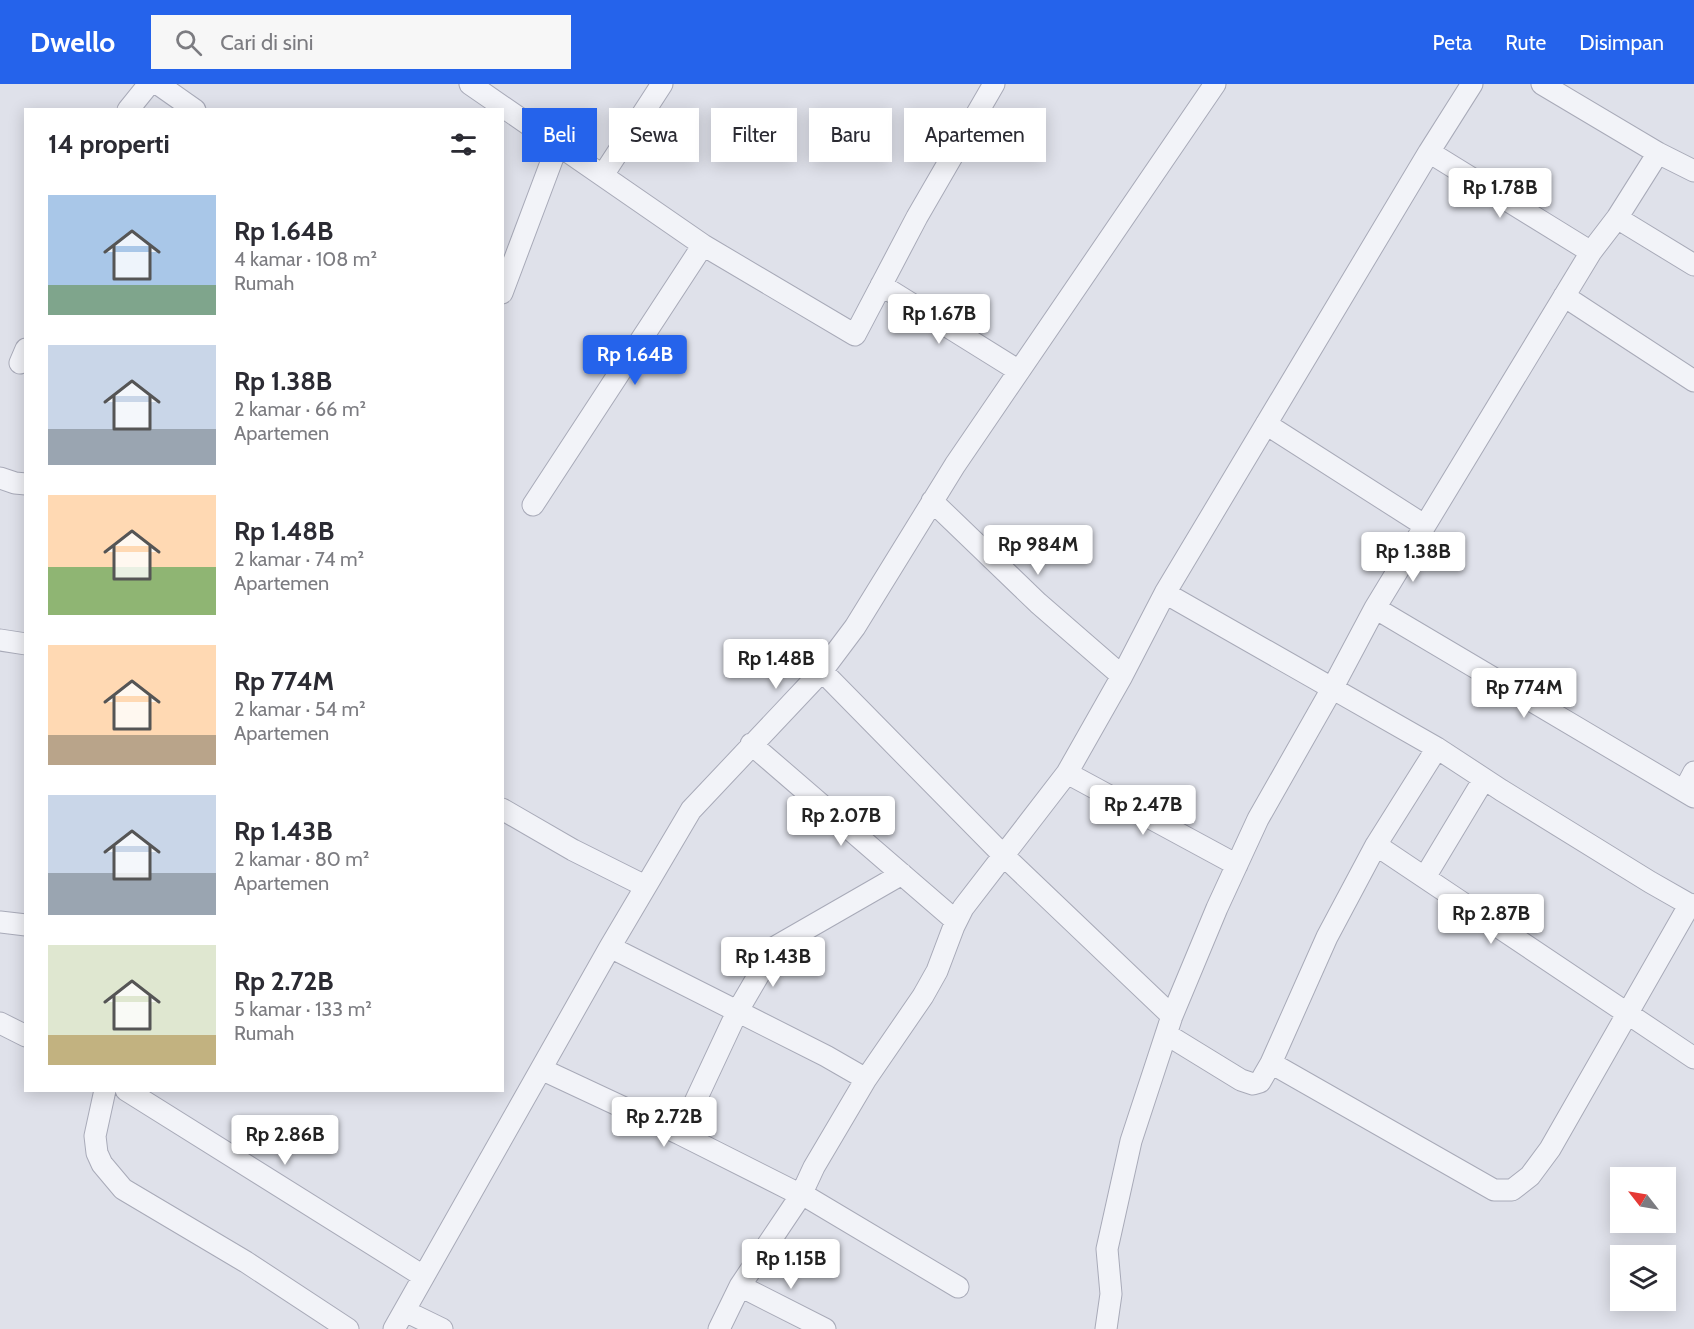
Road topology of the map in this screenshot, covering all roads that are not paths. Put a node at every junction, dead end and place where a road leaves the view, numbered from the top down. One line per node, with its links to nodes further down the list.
1 (148, 84): 9 (street)
2 (158, 84): 10 (street)
3 (470, 84): 11 (street)
4 (662, 84): 17 (street)
5 (994, 84): 22 (street)
6 (1215, 84): 25 (street)
7 (1472, 84): 12 (street)
8 (1542, 84): 13 (street)
9 (130, 108)
10 (192, 108)
11 (522, 119)
12 (1429, 152): 20 (street); 27 (street)
13 (1658, 153): 16 (street); 18 (street)
14 (551, 162): 23 (street)
15 (584, 162): 17 (street)
16 (1694, 171)
17 (603, 175): 19 (street)
18 (1617, 218): 20 (street); 21 (street)
19 (703, 245): 22 (street); 31 (street)
20 (1591, 252): 24 (street)
21 (1694, 265)
22 (881, 285): 25 (street)
23 (504, 288)
24 (1564, 296): 26 (street); 32 (street)
25 (1019, 372): 30 (street)
26 (1694, 381)
27 (1266, 424): 32 (street); 33 (street)
28 (0, 478): 29 (street)
29 (24, 484)
30 (932, 501): 37 (street); 38 (street)
31 (533, 505)
32 (1424, 525): 34 (street)
33 (1165, 593): 38 (street); 39 (street)
34 (1375, 608): 39 (street); 45 (street)
35 (0, 640): 36 (street)
36 (24, 644)
37 (822, 671): 40 (street); 48 (street)
38 (1122, 676): 43 (street)
39 (1333, 687): 41 (street); 49 (street)
40 (751, 744): 50 (street); 52 (street)
41 (1437, 748): 44 (street); 47 (street)
42 (1694, 772): 45 (street)
43 (1067, 773): 48 (street); 49 (street)
44 (1484, 779): 51 (street); 53 (street)
45 (1689, 794)
46 (504, 810): 52 (street)
47 (1376, 845): 51 (street); 64 (street)
48 (1003, 855): 54 (street); 61 (street)
49 (1237, 865): 61 (street)
50 (902, 874): 54 (street); 58 (street)
51 (1425, 877): 59 (street)
52 (645, 886): 57 (street)
53 (1692, 905): 59 (street)
54 (956, 921): 66 (street)
55 (0, 922): 56 (street)
56 (24, 925)
57 (610, 947): 58 (street); 65 (street)
58 (737, 1012): 66 (street); 69 (street)
59 (1628, 1014): 63 (street); 64 (street)
60 (0, 1023): 62 (street)
61 (1169, 1025): 64 (street); 80 (street)
62 (24, 1035)
63 (1694, 1058)
64 (1271, 1063)
65 (541, 1069): 69 (street); 71 (street)
66 (866, 1079): 70 (street)
67 (105, 1092): 75 (street)
68 (129, 1092): 71 (street)
69 (680, 1134): 70 (street)
70 (802, 1195): 72 (street); 73 (street)
71 (423, 1276): 74 (street)
72 (740, 1286): 78 (street); 79 (street)
73 (957, 1287)
74 (405, 1311): 76 (street); 77 (street)
75 (348, 1329)
76 (394, 1329)
77 (442, 1329)
78 (719, 1329)
79 (825, 1329)
80 (1106, 1329)

